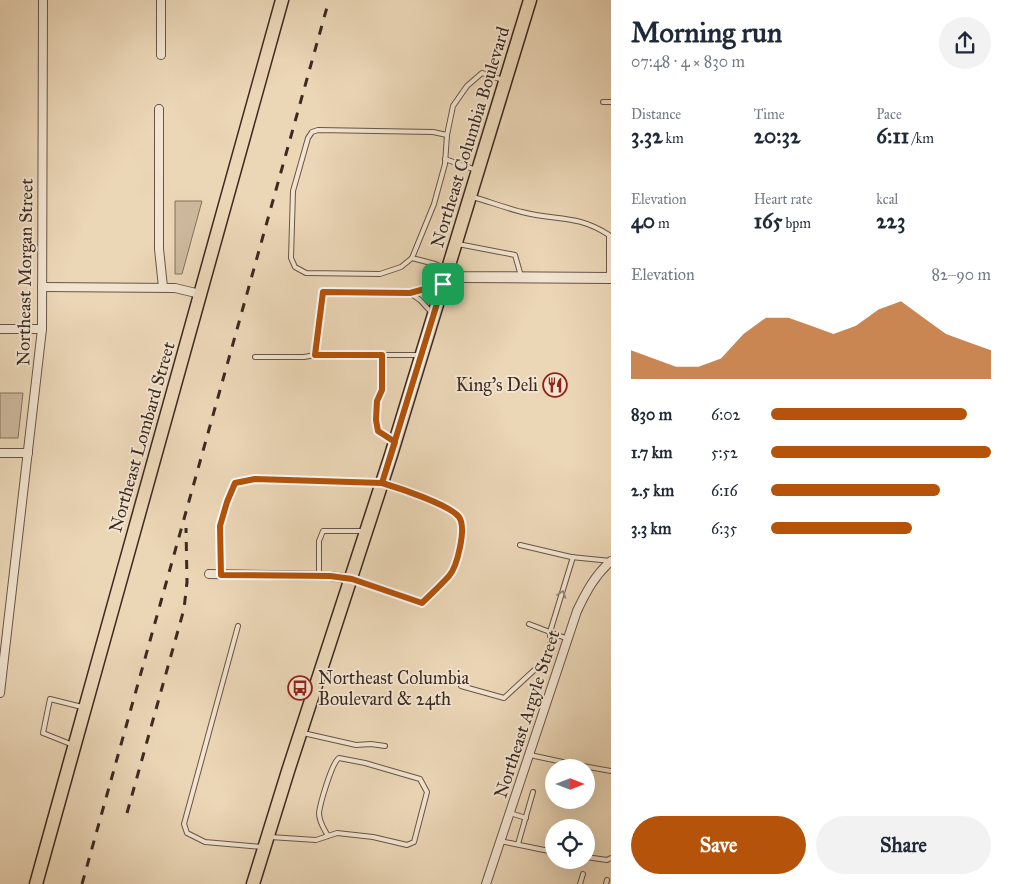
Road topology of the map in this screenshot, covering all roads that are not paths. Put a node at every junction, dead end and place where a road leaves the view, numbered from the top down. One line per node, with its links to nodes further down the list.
1 (43, 0): 21 (street, Northeast Morgan Street)
2 (161, 0): 5 (street)
3 (282, 0): 24 (main road, Northeast Lombard Street)
4 (530, 0): 6 (main road, Northeast Columbia Boulevard)
5 (161, 55)
6 (506, 81): 10 (lane); 12 (main road, Northeast Columbia Boulevard)
7 (603, 102): 8 (lane)
8 (611, 102)
9 (159, 109): 22 (street)
10 (447, 135): 11 (lane); 16 (lane)
11 (445, 159): 12 (lane); 16 (lane)
12 (478, 171): 13 (main road, Northeast Columbia Boulevard)
13 (470, 196): 14 (main road, Northeast Columbia Boulevard); 15 (lane)
14 (456, 243): 17 (main road, Northeast Columbia Boulevard); 18 (lane)
15 (610, 248): 19 (lane)
16 (412, 258): 17 (lane)
17 (448, 270): 18 (street); 20 (main road, Northeast Columbia Boulevard)
18 (521, 277): 19 (street)
19 (610, 278)
20 (443, 284): 23 (lane); 25 (main road, Northeast Columbia Boulevard)
21 (42, 287): 22 (street); 27 (street, Northeast Morgan Street)
22 (163, 287): 24 (street)
23 (410, 293): 25 (lane); 28 (lane)
24 (200, 294): 51 (main road, Northeast Lombard Street)
25 (434, 316): 30 (main road, Northeast Columbia Boulevard)
26 (0, 329): 27 (street)
27 (42, 329): 34 (street, Northeast Morgan Street)
28 (315, 355): 29 (lane); 31 (lane)
29 (382, 355): 30 (lane); 32 (lane)
30 (422, 355): 32 (main road, Northeast Columbia Boulevard)
31 (255, 357)
32 (395, 442): 35 (main road, Northeast Columbia Boulevard)
33 (0, 453): 34 (street)
34 (28, 453): 48 (street, Northeast Morgan Street)
35 (382, 483): 36 (main road, Northeast Columbia Boulevard); 41 (lane); 43 (lane)
36 (367, 531): 42 (lane); 43 (main road, Northeast Columbia Boulevard)
37 (520, 545): 38 (lane)
38 (574, 557): 39 (lane); 46 (lane, one-way to 38)
39 (611, 561): 47 (street, Northeast Argyle Street)
40 (209, 574): 41 (street)
41 (221, 575): 42 (street)
42 (319, 576): 43 (street)
43 (352, 579): 52 (main road, Northeast Columbia Boulevard)
44 (529, 624): 46 (lane)
45 (238, 626): 62 (lane)
46 (550, 632): 47 (lane); 49 (lane)
47 (568, 639): 55 (street, Northeast Argyle Street)
48 (2, 653): 50 (street, Northeast Morgan Street)
49 (461, 686)
50 (0, 693)
51 (84, 708): 53 (main road, Northeast Lombard Street); 53 (lane)
52 (301, 732): 54 (lane); 62 (main road, Northeast Columbia Boulevard)
53 (74, 746): 68 (main road, Northeast Lombard Street)
54 (385, 746)
55 (529, 754): 56 (lane); 58 (street, Northeast Argyle Street)
56 (611, 771)
57 (533, 792): 59 (lane)
58 (510, 812): 59 (lane); 61 (street, Northeast Argyle Street)
59 (526, 818): 63 (lane)
60 (328, 836): 60 (lane); 62 (lane)
61 (500, 841): 63 (lane); 70 (street, Northeast Argyle Street)
62 (266, 842): 69 (main road, Northeast Columbia Boulevard)
63 (518, 844): 64 (lane)
64 (545, 850)
65 (595, 858): 66 (lane)
66 (611, 858)
67 (583, 874): 71 (lane)
68 (36, 884)
69 (253, 884)
70 (486, 884)
71 (580, 884)

